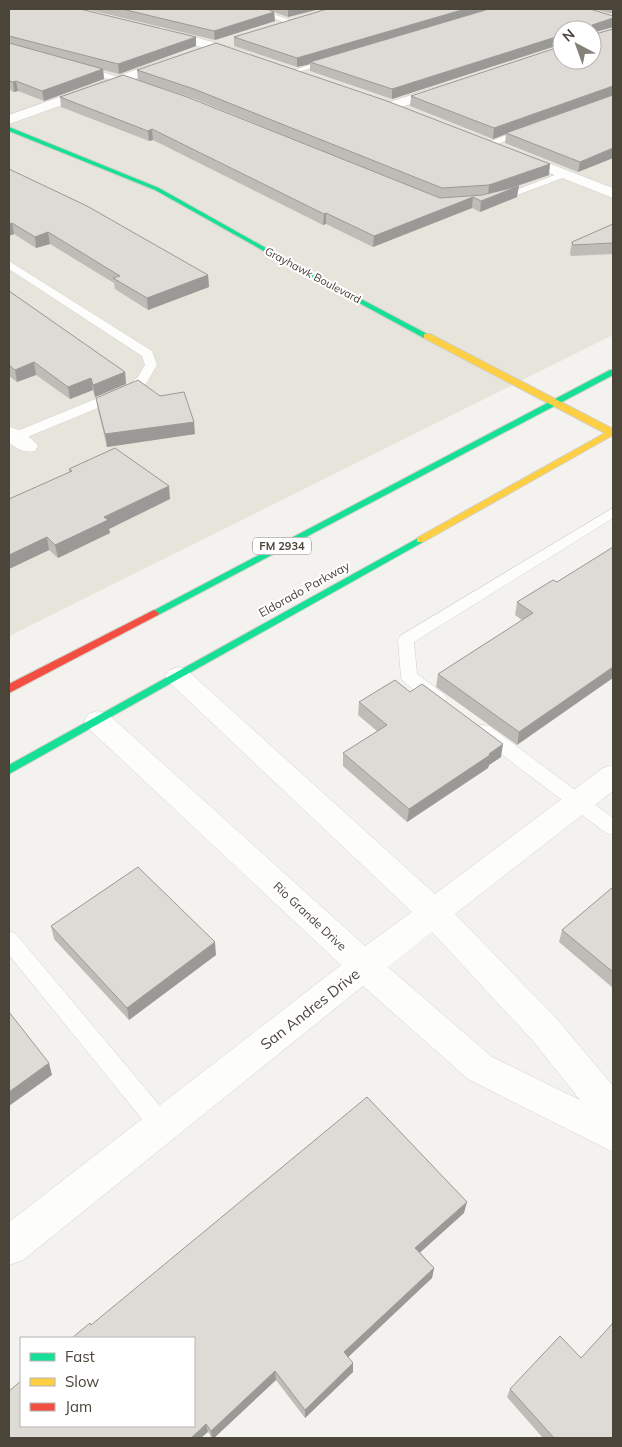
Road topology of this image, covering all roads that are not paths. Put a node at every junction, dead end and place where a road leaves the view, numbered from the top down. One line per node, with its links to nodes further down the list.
1 (254, 9): 2 (lane)
2 (296, 20): 3 (street)
3 (267, 28)
4 (151, 29): 6 (street)
5 (233, 39): 6 (street)
6 (214, 45): 8 (street); 12 (street)
7 (339, 58): 11 (lane)
8 (258, 60)
9 (74, 66): 12 (lane)
10 (275, 66): 11 (street)
11 (292, 72): 13 (street)
12 (121, 79): 15 (lane); 17 (street)
13 (320, 81)
14 (458, 84): 16 (street)
15 (147, 88)
16 (410, 113)
17 (9, 120)
18 (534, 128): 20 (lane)
19 (9, 129): 26 (main road, Grayhawk Boulevard)
20 (485, 142): 21 (street)
21 (565, 174): 22 (street); 23 (lane)
22 (613, 192)
23 (488, 202)
24 (9, 264): 28 (lane)
25 (613, 372): 26 (main road, FM 2934)
26 (555, 404): 27 (main road, Grayhawk Boulevard); 31 (main road, FM 2934)
27 (612, 433): 30 (main road, Eldorado Parkway)
28 (15, 443)
29 (613, 512): 32 (lane)
30 (178, 676): 33 (main road, Eldorado Parkway); 39 (street)
31 (9, 689)
32 (448, 705)
33 (98, 721): 35 (main road, Eldorado Parkway); 41 (street, Rio Grande Drive)
34 (471, 722): 37 (lane)
35 (9, 770)
36 (613, 776): 37 (street, San Andres Drive)
37 (579, 802): 38 (lane); 39 (street, San Andres Drive)
38 (613, 828)
39 (434, 913): 41 (street, San Andres Drive); 42 (street)
40 (9, 940): 43 (lane)
41 (364, 966): 43 (street, San Andres Drive); 44 (street, Rio Grande Drive)
42 (613, 1113)
43 (162, 1126): 45 (street, San Andres Drive)
44 (613, 1134)
45 (9, 1246)

